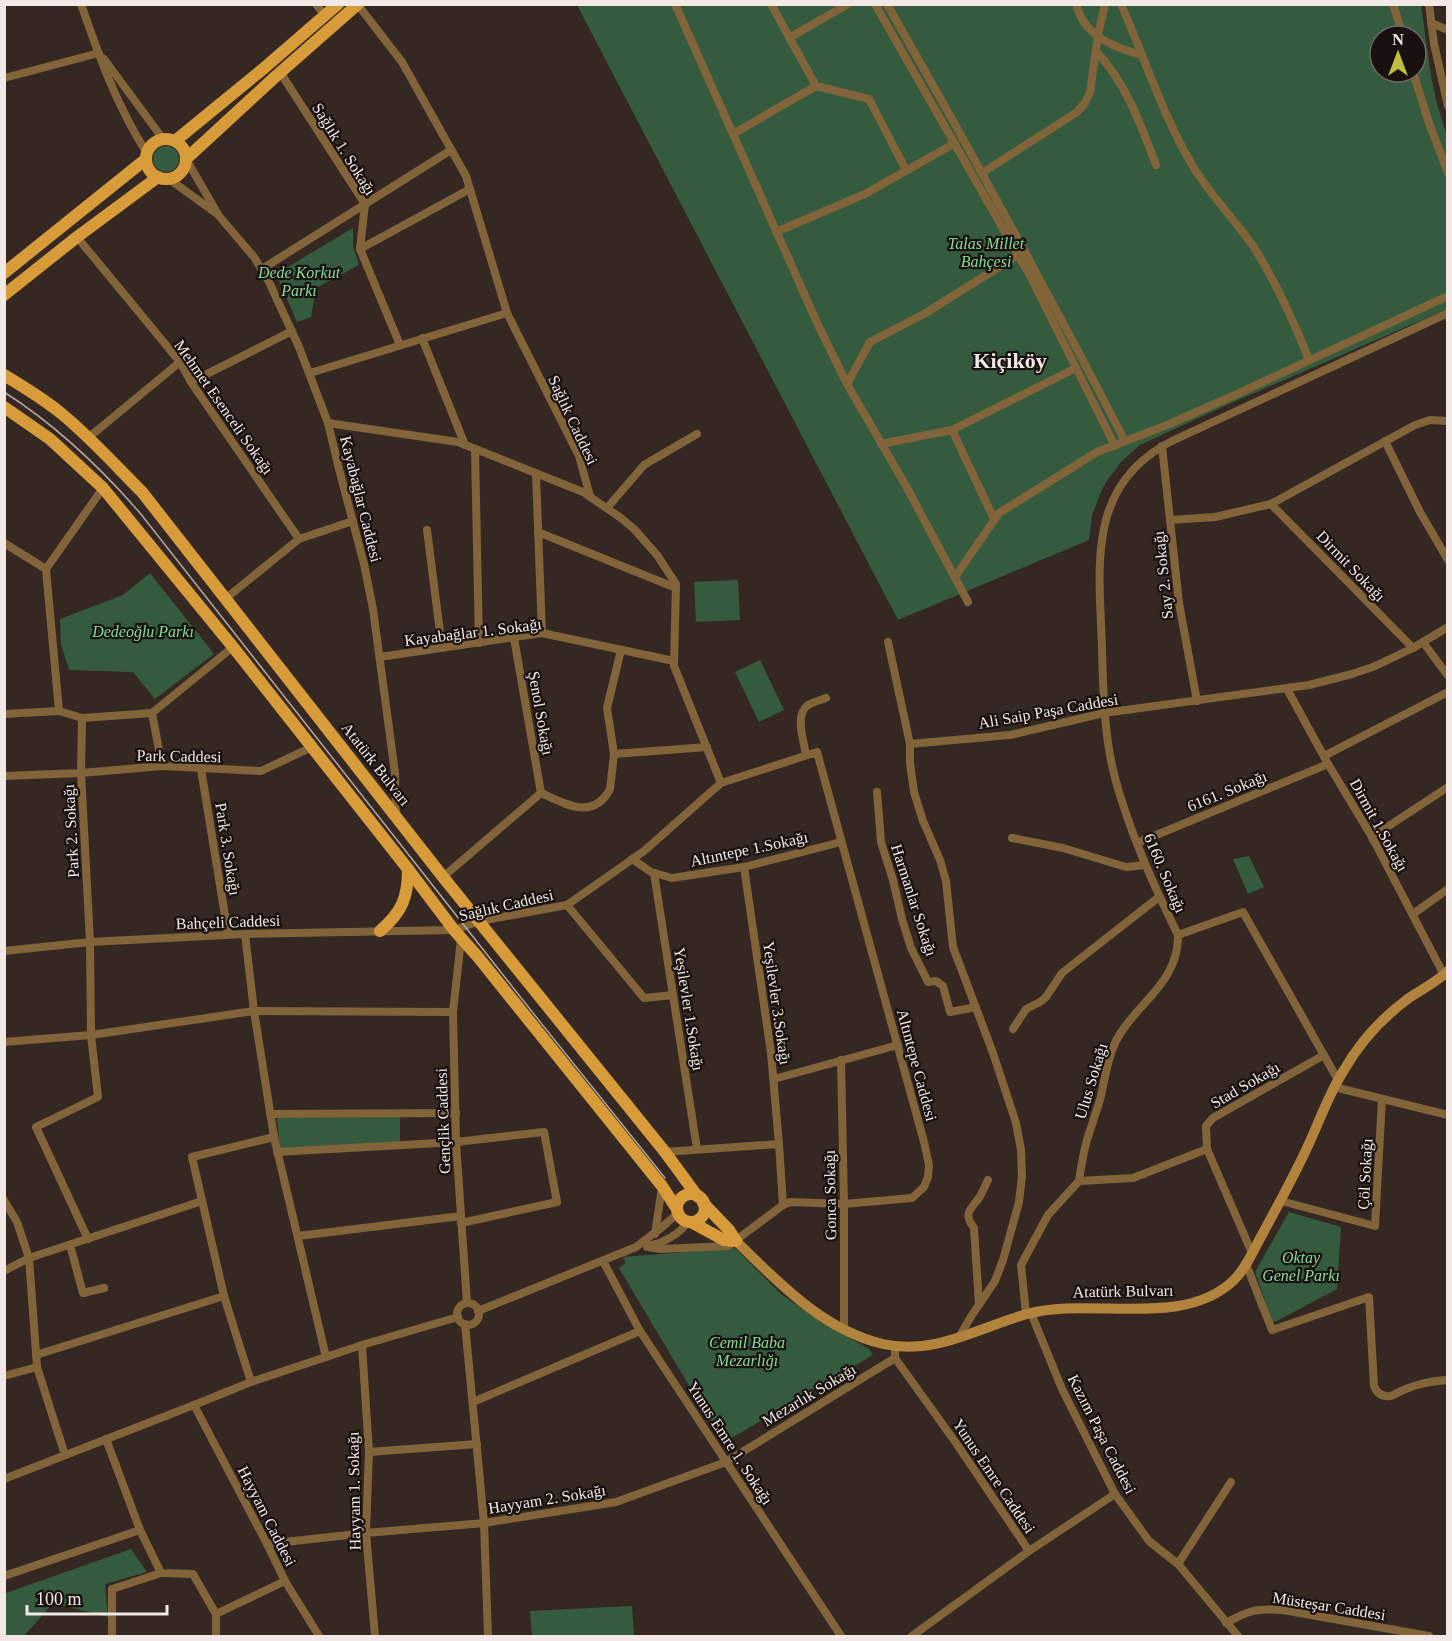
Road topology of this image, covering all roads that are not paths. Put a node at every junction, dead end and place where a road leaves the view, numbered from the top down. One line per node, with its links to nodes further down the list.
1 (81, 4): 22 (street)
2 (316, 4): 15 (street)
3 (338, 4): 15 (main road)
4 (771, 4): 20 (street)
5 (848, 4): 20 (street)
6 (875, 4): 31 (street)
7 (887, 4): 37 (street)
8 (1076, 4): 19 (street)
9 (1105, 4): 19 (street)
10 (1120, 4): 23 (street)
11 (1393, 4): 17 (street)
12 (1429, 4): 16 (street)
13 (358, 5): 24 (main road); 32 (street, Sağlık Caddesi)
14 (678, 6): 29 (street)
15 (325, 16): 30 (main road)
16 (1431, 23): 18 (street); 28 (street)
17 (1399, 24)
18 (1448, 30)
19 (1098, 35): 21 (street); 23 (street)
20 (789, 38): 27 (street)
21 (1096, 51): 35 (street); 37 (street)
22 (99, 53): 25 (street); 30 (street); 33 (street)
23 (1142, 55): 56 (street)
24 (280, 72): 34 (main road); 41 (street, Sağlık 1. Sokağı)
25 (4, 78)
26 (1417, 84): 38 (street)
27 (816, 86): 29 (street); 36 (street)
28 (1448, 106)
29 (733, 134): 43 (street)
30 (169, 140): 33 (main road); 34 (main road)
31 (955, 142): 36 (street); 46 (street)
32 (451, 150): 40 (street, Sağlık Caddesi); 41 (street)
33 (146, 156): 39 (main road); 48 (main road)
34 (186, 159): 39 (main road); 42 (street, Kayabağlar Caddesi)
35 (1156, 165)
36 (906, 170): 43 (street)
37 (982, 173): 69 (street)
38 (1448, 173)
39 (163, 178): 42 (street, Kayabağlar Caddesi); 44 (main road)
40 (470, 189): 45 (street); 51 (street, Sağlık Caddesi)
41 (365, 204): 45 (street, Sağlık 1. Sokağı); 47 (street)
42 (219, 216): 47 (street, Kayabağlar Caddesi)
43 (776, 232): 62 (street)
44 (77, 237): 49 (main road); 57 (street, Mehmet Esenceli Sokağı)
45 (360, 249): 55 (street, Sağlık 1. Sokağı)
46 (1018, 255): 58 (street); 62 (street)
47 (262, 269): 53 (street, Kayabağlar Caddesi)
48 (4, 273)
49 (4, 295)
50 (1448, 296): 56 (street)
51 (507, 313): 54 (street); 78 (street, Sağlık Caddesi)
52 (1448, 313): 74 (street, 6160. Sokağı)
53 (292, 331): 59 (street, Kayabağlar Caddesi); 61 (street)
54 (422, 338): 55 (street); 72 (street)
55 (400, 345): 59 (street)
56 (1309, 360): 69 (street)
57 (180, 362): 61 (street, Mehmet Esenceli Sokağı); 68 (street)
58 (1076, 368): 66 (street); 73 (street)
59 (310, 373): 65 (street, Kayabağlar Caddesi)
60 (5, 375): 68 (main road, Atatürk Bulvarı)
61 (191, 382): 86 (street, Mehmet Esenceli Sokağı)
62 (847, 384): 71 (street)
63 (4, 407): 77 (main road, Atatürk Bulvarı)
64 (1448, 421): 70 (street)
65 (328, 423): 72 (street); 83 (street, Kayabağlar Caddesi)
66 (952, 430): 71 (street); 81 (street)
67 (697, 434): 80 (street)
68 (88, 438): 92 (main road, Atatürk Bulvarı)
69 (1125, 441): 73 (street)
70 (1384, 441): 79 (street); 88 (street)
71 (882, 444): 90 (street)
72 (465, 445): 75 (street)
73 (1115, 446): 81 (street)
74 (1162, 446): 82 (street, Say 2. Sokağı); 111 (street, 6160. Sokağı)
75 (475, 449): 76 (street); 99 (street)
76 (536, 474): 78 (street); 85 (street)
77 (103, 488): 89 (street); 100 (main road, Atatürk Bulvarı)
78 (590, 496): 80 (street)
79 (1271, 504): 82 (street); 102 (street, Dirmit Sokağı)
80 (607, 508): 91 (street)
81 (994, 519): 90 (street)
82 (1170, 520): 110 (street, Say 2. Sokağı)
83 (353, 521): 86 (street); 104 (street, Kayabağlar Caddesi)
84 (427, 530): 101 (street)
85 (538, 532): 91 (street); 95 (street)
86 (299, 539): 92 (street)
87 (4, 543): 89 (street)
88 (1448, 560)
89 (46, 569): 112 (street)
90 (955, 577): 93 (street)
91 (676, 588): 105 (street)
92 (225, 599): 130 (main road, Atatürk Bulvarı)
93 (968, 602)
94 (1448, 627): 98 (street, Ali Saip Paşa Caddesi)
95 (542, 633): 96 (street, Kayabağlar 1. Sokağı); 103 (street, Kayabağlar 1. Sokağı)
96 (514, 638): 99 (street, Kayabağlar 1. Sokağı); 129 (street, Şenol Sokağı)
97 (888, 642): 116 (street)
98 (1423, 642): 102 (street, Ali Saip Paşa Caddesi); 106 (street)
99 (479, 643): 101 (street, Kayabağlar 1. Sokağı)
100 (233, 647): 113 (street); 117 (main road, Atatürk Bulvarı)
101 (442, 648): 104 (street, Kayabağlar 1. Sokağı)
102 (1413, 648): 107 (street, Ali Saip Paşa Caddesi)
103 (621, 650): 105 (street, Kayabağlar 1. Sokağı); 119 (street)
104 (380, 657): 130 (street, Kayabağlar Caddesi)
105 (674, 661): 118 (street)
106 (1448, 676)
107 (1287, 689): 110 (street, Ali Saip Paşa Caddesi); 121 (street, Dirmit 1.Sokağı)
108 (1448, 692): 121 (street, 6161. Sokağı)
109 (826, 698): 120 (street)
110 (1197, 701): 111 (street, Ali Saip Paşa Caddesi)
111 (1104, 710): 116 (street, Ali Saip Paşa Caddesi); 134 (street, 6160. Sokağı)
112 (59, 711): 114 (street); 115 (street)
113 (152, 713): 115 (street); 122 (street)
114 (4, 714)
115 (82, 718): 124 (street, Park 2. Sokağı)
116 (909, 744): 155 (street)
117 (312, 747): 123 (street, Park Caddesi); 138 (main road, Atatürk Bulvarı)
118 (707, 747): 119 (street); 126 (street)
119 (614, 754): 129 (street)
120 (806, 755): 126 (street); 133 (street, Altıntepe Caddesi)
121 (1326, 760): 131 (street, Dirmit 1.Sokağı); 134 (street, 6161. Sokağı)
122 (162, 766): 123 (street, Park Caddesi); 124 (street, Park Caddesi)
123 (201, 769): 147 (street, Park 3. Sokağı)
124 (81, 773): 125 (street, Park Caddesi); 151 (street, Park 2. Sokağı)
125 (4, 776)
126 (721, 783): 135 (street, Sağlık Caddesi)
127 (1448, 787): 131 (street)
128 (877, 792): 155 (street, Harmanlar Sokağı)
129 (541, 793): 140 (street)
130 (396, 817): 140 (main road, Atatürk Bulvarı)
131 (1372, 837): 144 (street, Dirmit 1.Sokağı); 153 (street)
132 (1012, 838): 136 (street)
133 (841, 842): 137 (street, Altıntepe 1.Sokağı); 161 (street, Altıntepe Caddesi)
134 (1137, 843): 136 (street, 6160. Sokağı)
135 (633, 859): 139 (street, Altıntepe 1.Sokağı); 143 (street, Sağlık Caddesi)
136 (1145, 865): 142 (street, 6160. Sokağı)
137 (744, 867): 139 (street, Altıntepe 1.Sokağı); 164 (street, Yeşilevler 3.Sokağı)
138 (408, 869): 146 (main road); 149 (main road, Atatürk Bulvarı)
139 (654, 873): 154 (street, Yeşilevler 1.Sokağı)
140 (443, 877): 145 (main road, Atatürk Bulvarı)
141 (1448, 889): 144 (street)
142 (1159, 897): 150 (street, 6160. Sokağı); 158 (street)
143 (567, 905): 145 (street, Sağlık Caddesi); 154 (street)
144 (1413, 914): 153 (street, Dirmit 1.Sokağı)
145 (480, 921): 149 (street, Sağlık Caddesi); 176 (main road, Atatürk Bulvarı)
146 (380, 931): 148 (street, Bahçeli Caddesi); 149 (street, Bahçeli Caddesi)
147 (228, 934): 148 (street, Bahçeli Caddesi); 151 (street, Bahçeli Caddesi)
148 (245, 934): 156 (street)
149 (457, 934): 157 (street, Gençlik Caddesi); 179 (main road, Atatürk Bulvarı)
150 (1178, 935): 162 (street, 6160. Sokağı); 178 (street, Ulus Sokağı)
151 (90, 942): 152 (street, Bahçeli Caddesi); 159 (street, Park 2. Sokağı)
152 (4, 951)
153 (1446, 973): 165 (main road, Atatürk Bulvarı)
154 (673, 994): 173 (street, Yeşilevler 1.Sokağı)
155 (975, 1007): 203 (street)
156 (254, 1011): 157 (street); 159 (street); 168 (street)
157 (453, 1012): 167 (street, Gençlik Caddesi)
158 (1013, 1029)
159 (91, 1035): 160 (street); 190 (street, Park 2. Sokağı)
160 (4, 1042)
161 (898, 1045): 163 (street); 184 (street, Altıntepe Caddesi)
162 (1324, 1055): 165 (street, 6160. Sokağı); 174 (street, Stad Sokağı)
163 (841, 1060): 164 (street); 184 (street, Gonca Sokağı)
164 (774, 1079): 172 (street, Yeşilevler 3.Sokağı)
165 (1336, 1083): 166 (street); 183 (main road, Atatürk Bulvarı)
166 (1382, 1099): 169 (street); 183 (street, Çöl Sokağı)
167 (456, 1113): 168 (street); 171 (street, Gençlik Caddesi)
168 (270, 1114): 170 (street)
169 (1448, 1115)
170 (274, 1137): 175 (street); 182 (street)
171 (456, 1142): 175 (street); 187 (street, Gençlik Caddesi); 187 (street)
172 (779, 1144): 173 (street); 185 (street, Yeşilevler 3.Sokağı)
173 (697, 1149): 176 (street)
174 (1207, 1149): 178 (street); 195 (street, Stad Sokağı)
175 (277, 1152): 189 (street)
176 (665, 1152): 181 (main road, Atatürk Bulvarı)
177 (988, 1180): 203 (street)
178 (1079, 1181): 205 (street, Kazım Paşa Caddesi)
179 (662, 1186): 186 (main road, Atatürk Bulvarı); 188 (street)
180 (4, 1200): 196 (street)
181 (701, 1200): 186 (main road); 186 (main road); 191 (main road, Atatürk Bulvarı)
182 (202, 1201): 190 (street); 201 (street)
183 (1281, 1201): 195 (main road, Atatürk Bulvarı)
184 (844, 1204): 185 (street, Altıntepe Caddesi); 208 (street, Gonca Sokağı)
185 (783, 1205): 191 (street)
186 (683, 1216): 188 (street); 191 (main road, Atatürk Bulvarı); 194 (street)
187 (461, 1220): 189 (street); 202 (street, Gençlik Caddesi)
188 (655, 1234): 193 (street)
189 (298, 1236): 214 (street)
190 (88, 1239): 192 (street)
191 (736, 1242): 194 (street); 208 (main road, Atatürk Bulvarı)
192 (70, 1245): 196 (street); 200 (street)
193 (636, 1247): 194 (street); 197 (street)
194 (647, 1247)
195 (1252, 1253): 198 (main road, Atatürk Bulvarı)
196 (29, 1258): 199 (street); 213 (street)
197 (603, 1261): 204 (street); 209 (street, Yunus Emre 1. Sokağı)
198 (1246, 1264): 205 (main road, Atatürk Bulvarı); 218 (street)
199 (4, 1271)
200 (104, 1288)
201 (224, 1296): 213 (street); 219 (street)
202 (467, 1303): 204 (street); 206 (street)
203 (979, 1305): 210 (street)
204 (478, 1311): 207 (street)
205 (1029, 1313): 210 (main road, Atatürk Bulvarı); 229 (street, Kazım Paşa Caddesi)
206 (458, 1317): 207 (street); 211 (street)
207 (465, 1324): 220 (street)
208 (844, 1329): 212 (main road, Atatürk Bulvarı)
209 (640, 1331): 220 (street); 226 (street, Yunus Emre 1. Sokağı)
210 (959, 1337): 212 (main road, Atatürk Bulvarı)
211 (362, 1345): 214 (street); 224 (street, Hayyam 1. Sokağı)
212 (895, 1346): 215 (street)
213 (36, 1355): 216 (street)
214 (326, 1357): 219 (street)
215 (895, 1358): 226 (street, Mezarlık Sokağı); 234 (street, Yunus Emre Caddesi)
216 (37, 1367): 217 (street); 225 (street)
217 (4, 1376)
218 (1448, 1380)
219 (251, 1382): 221 (street)
220 (473, 1402): 223 (street)
221 (194, 1406): 222 (street); 233 (street, Hayyam Caddesi)
222 (106, 1439): 225 (street); 231 (street)
223 (477, 1444): 224 (street); 230 (street)
224 (369, 1452): 232 (street, Hayyam 1. Sokağı)
225 (65, 1455): 227 (street)
226 (726, 1462): 230 (street, Hayyam 2. Sokağı); 246 (street, Yunus Emre 1. Sokağı)
227 (4, 1479)
228 (1231, 1482): 235 (street)
229 (1115, 1494): 234 (street); 235 (street, Kazım Paşa Caddesi)
230 (484, 1523): 232 (street, Hayyam 2. Sokağı); 245 (street)
231 (140, 1530): 236 (street); 237 (street)
232 (366, 1533): 233 (street, Hayyam 2. Sokağı); 244 (street, Hayyam 1. Sokağı)
233 (267, 1544): 238 (street, Hayyam Caddesi)
234 (1029, 1551): 247 (street, Yunus Emre Caddesi)
235 (1178, 1564): 240 (street, Kazım Paşa Caddesi)
236 (161, 1573): 239 (street); 241 (street)
237 (4, 1576)
238 (285, 1581): 239 (street); 243 (street, Hayyam Caddesi)
239 (216, 1614): 242 (street)
240 (1226, 1623): 248 (street, Kazım Paşa Caddesi); 249 (street, Müsteşar Caddesi)
241 (112, 1636)
242 (216, 1636)
243 (319, 1636)
244 (375, 1636)
245 (488, 1636)
246 (841, 1636)
247 (912, 1636)
248 (1238, 1636)
249 (1429, 1636)

